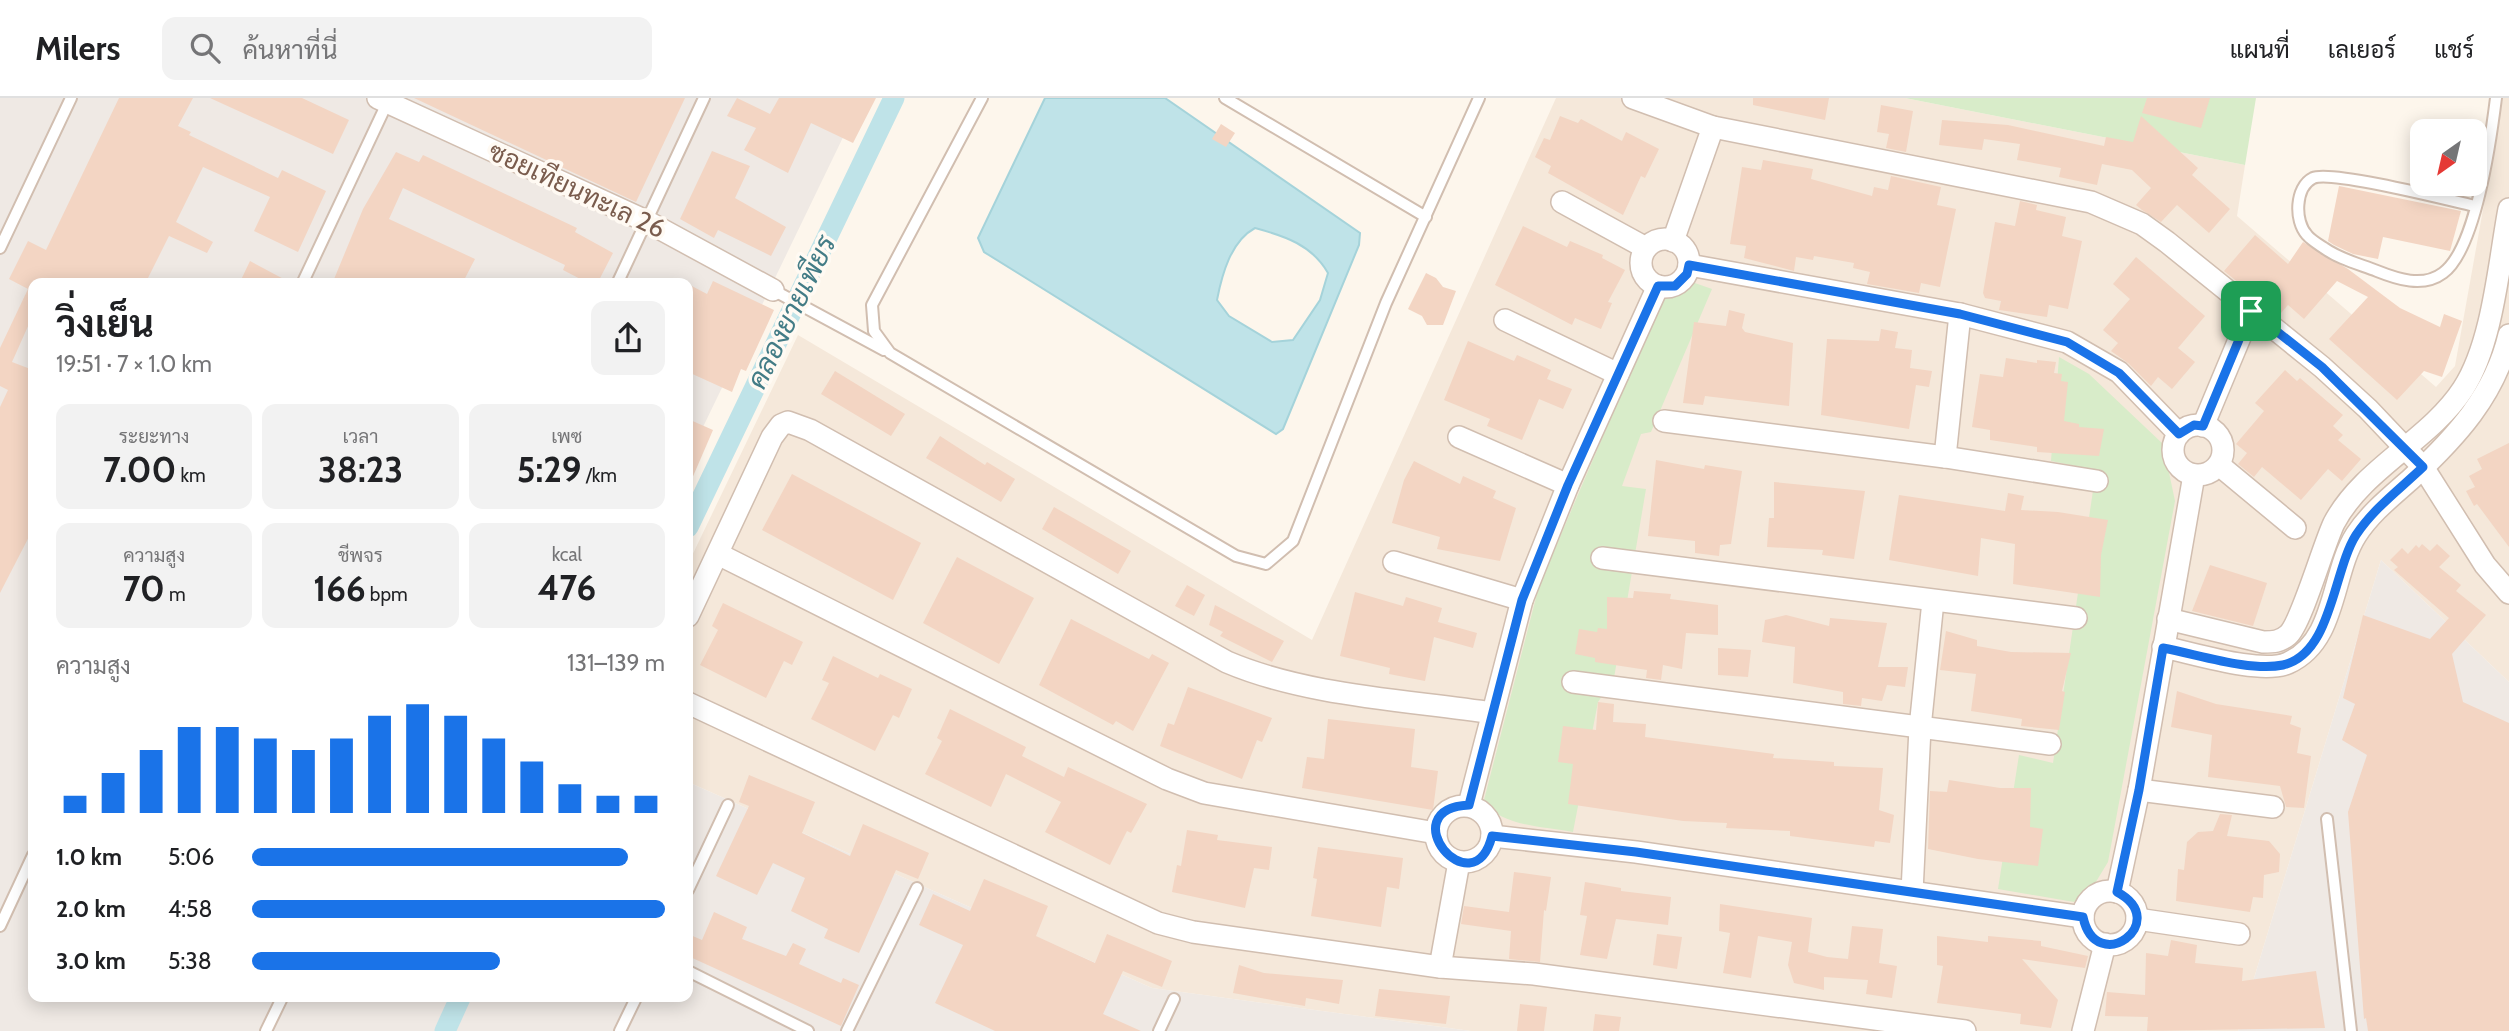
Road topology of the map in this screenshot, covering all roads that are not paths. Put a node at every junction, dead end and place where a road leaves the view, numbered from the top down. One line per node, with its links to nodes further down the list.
1 (71, 98): 16 (lane)
2 (705, 98): 14 (lane)
3 (982, 98): 28 (lane)
4 (1225, 98): 13 (lane)
5 (1479, 98): 13 (lane)
6 (1633, 98): 9 (street)
7 (2496, 98): 11 (lane)
8 (385, 99): 14 (street, ซอยเทียนทะเล 26); 19 (lane)
9 (1713, 127): 15 (street); 23 (street)
10 (1562, 202): 17 (street)
11 (2475, 206): 11 (lane)
12 (2509, 209): 26 (street)
13 (1426, 217): 28 (lane)
14 (646, 221): 20 (lane); 22 (street, ซอยเทียนทะเล 26)
15 (1673, 241): 17 (street); 18 (street)
16 (0, 248)
17 (1647, 248): 21 (street)
18 (1689, 265): 21 (street); 24 (street)
19 (305, 278)
20 (620, 278)
21 (1658, 286): 29 (street)
22 (773, 290): 28 (lane)
23 (2251, 311): 31 (street); 34 (street)
24 (1960, 314): 32 (street); 35 (street)
25 (1505, 320): 29 (street)
26 (2486, 326): 27 (street); 34 (street)
27 (2509, 334): 37 (street)
28 (890, 353)
29 (1618, 374): 40 (street)
30 (1664, 421): 35 (street)
31 (2203, 426): 32 (street); 36 (street)
32 (2179, 434): 38 (street)
33 (1459, 437): 40 (street)
34 (2405, 449): 37 (street); 51 (street)
35 (1945, 457): 39 (street)
36 (2219, 465): 38 (street); 41 (street)
37 (2423, 467): 45 (street); 53 (street)
38 (2194, 475): 50 (street)
39 (2098, 481)
40 (1568, 485): 46 (street)
41 (2295, 528)
42 (718, 554): 48 (street); 56 (street); 64 (street)
43 (1602, 558): 47 (street)
44 (1394, 562): 46 (street)
45 (2509, 593)
46 (1522, 600): 56 (street)
47 (1933, 601): 49 (street); 57 (street)
48 (693, 606)
49 (2076, 618)
50 (2168, 619): 51 (street); 52 (street)
51 (2278, 642): 53 (street)
52 (2163, 648): 53 (street); 59 (street)
53 (2286, 664)
54 (1573, 682): 57 (street)
55 (693, 705): 77 (street)
56 (1492, 713): 61 (street)
57 (1920, 728): 58 (street); 70 (street)
58 (2050, 744)
59 (2139, 790): 62 (street); 71 (street)
60 (728, 805): 68 (lane)
61 (1469, 805): 64 (street); 65 (street)
62 (2273, 807)
63 (2327, 819): 89 (lane)
64 (1436, 833): 66 (street)
65 (1492, 836): 66 (street); 70 (street)
66 (1459, 862): 77 (street)
67 (28, 866): 74 (lane)
68 (693, 879)
69 (917, 888): 85 (lane)
70 (1912, 892): 72 (street)
71 (2117, 892): 72 (street); 73 (street)
72 (2083, 917): 76 (street)
73 (2137, 919): 75 (street); 76 (street)
74 (0, 926)
75 (2239, 934)
76 (2105, 944): 88 (street)
77 (1440, 967): 87 (street)
78 (693, 974): 84 (lane)
79 (1174, 999): 86 (lane)
80 (280, 1002): 82 (lane)
81 (634, 1002): 83 (lane)
82 (269, 1030)
83 (620, 1031)
84 (808, 1031)
85 (848, 1031)
86 (1159, 1031)
87 (1965, 1031)
88 (2083, 1031)
89 (2351, 1031)

